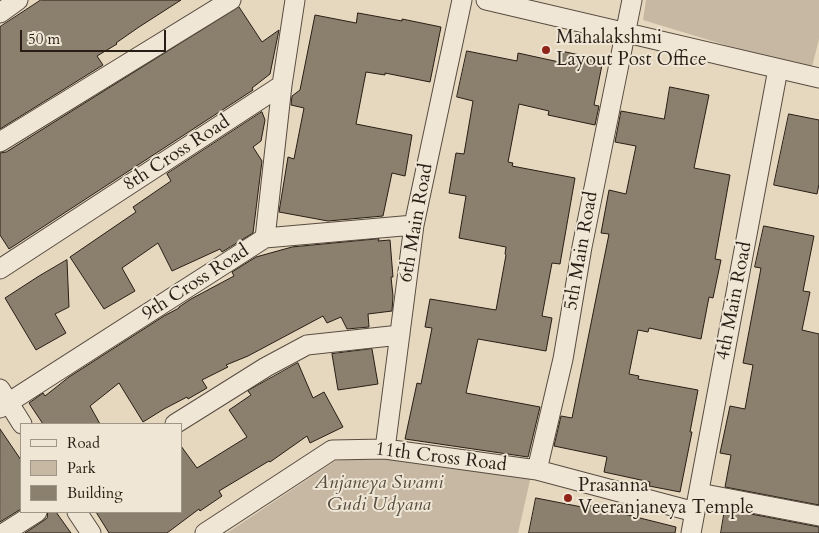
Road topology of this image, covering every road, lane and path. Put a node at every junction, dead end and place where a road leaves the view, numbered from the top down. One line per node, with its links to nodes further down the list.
1 (18, 0): 8 (street)
2 (231, 0): 13 (street)
3 (295, 0): 12 (street)
4 (462, 0): 14 (street, 6th Main Road)
5 (486, 0): 7 (street)
6 (632, 0): 9 (street, 5th Main Road)
7 (536, 6): 9 (street)
8 (0, 13)
9 (626, 33): 10 (street); 22 (street, 5th Main Road)
10 (778, 69): 11 (street); 23 (street, 4th Main Road)
11 (818, 74)
12 (282, 85): 15 (street); 16 (street, 8th Cross Road)
13 (0, 142)
14 (414, 224): 15 (street, 9th Cross Road); 17 (street, 6th Main Road)
15 (265, 238): 18 (street, 9th Cross Road)
16 (2, 264)
17 (400, 335): 20 (street); 21 (street, 6th Main Road)
18 (3, 400): 19 (street)
19 (21, 423)
20 (177, 423)
21 (385, 449): 22 (street, 11th Cross Road); 30 (street, 11th Cross Road)
22 (538, 470): 24 (street, 11th Cross Road)
23 (699, 493): 24 (street, 4th Main Road); 27 (street)
24 (695, 512): 31 (street, 4th Main Road)
25 (35, 513): 28 (street)
26 (77, 513): 29 (street)
27 (819, 516)
28 (4, 533)
29 (91, 533)
30 (205, 533)
31 (691, 533)

